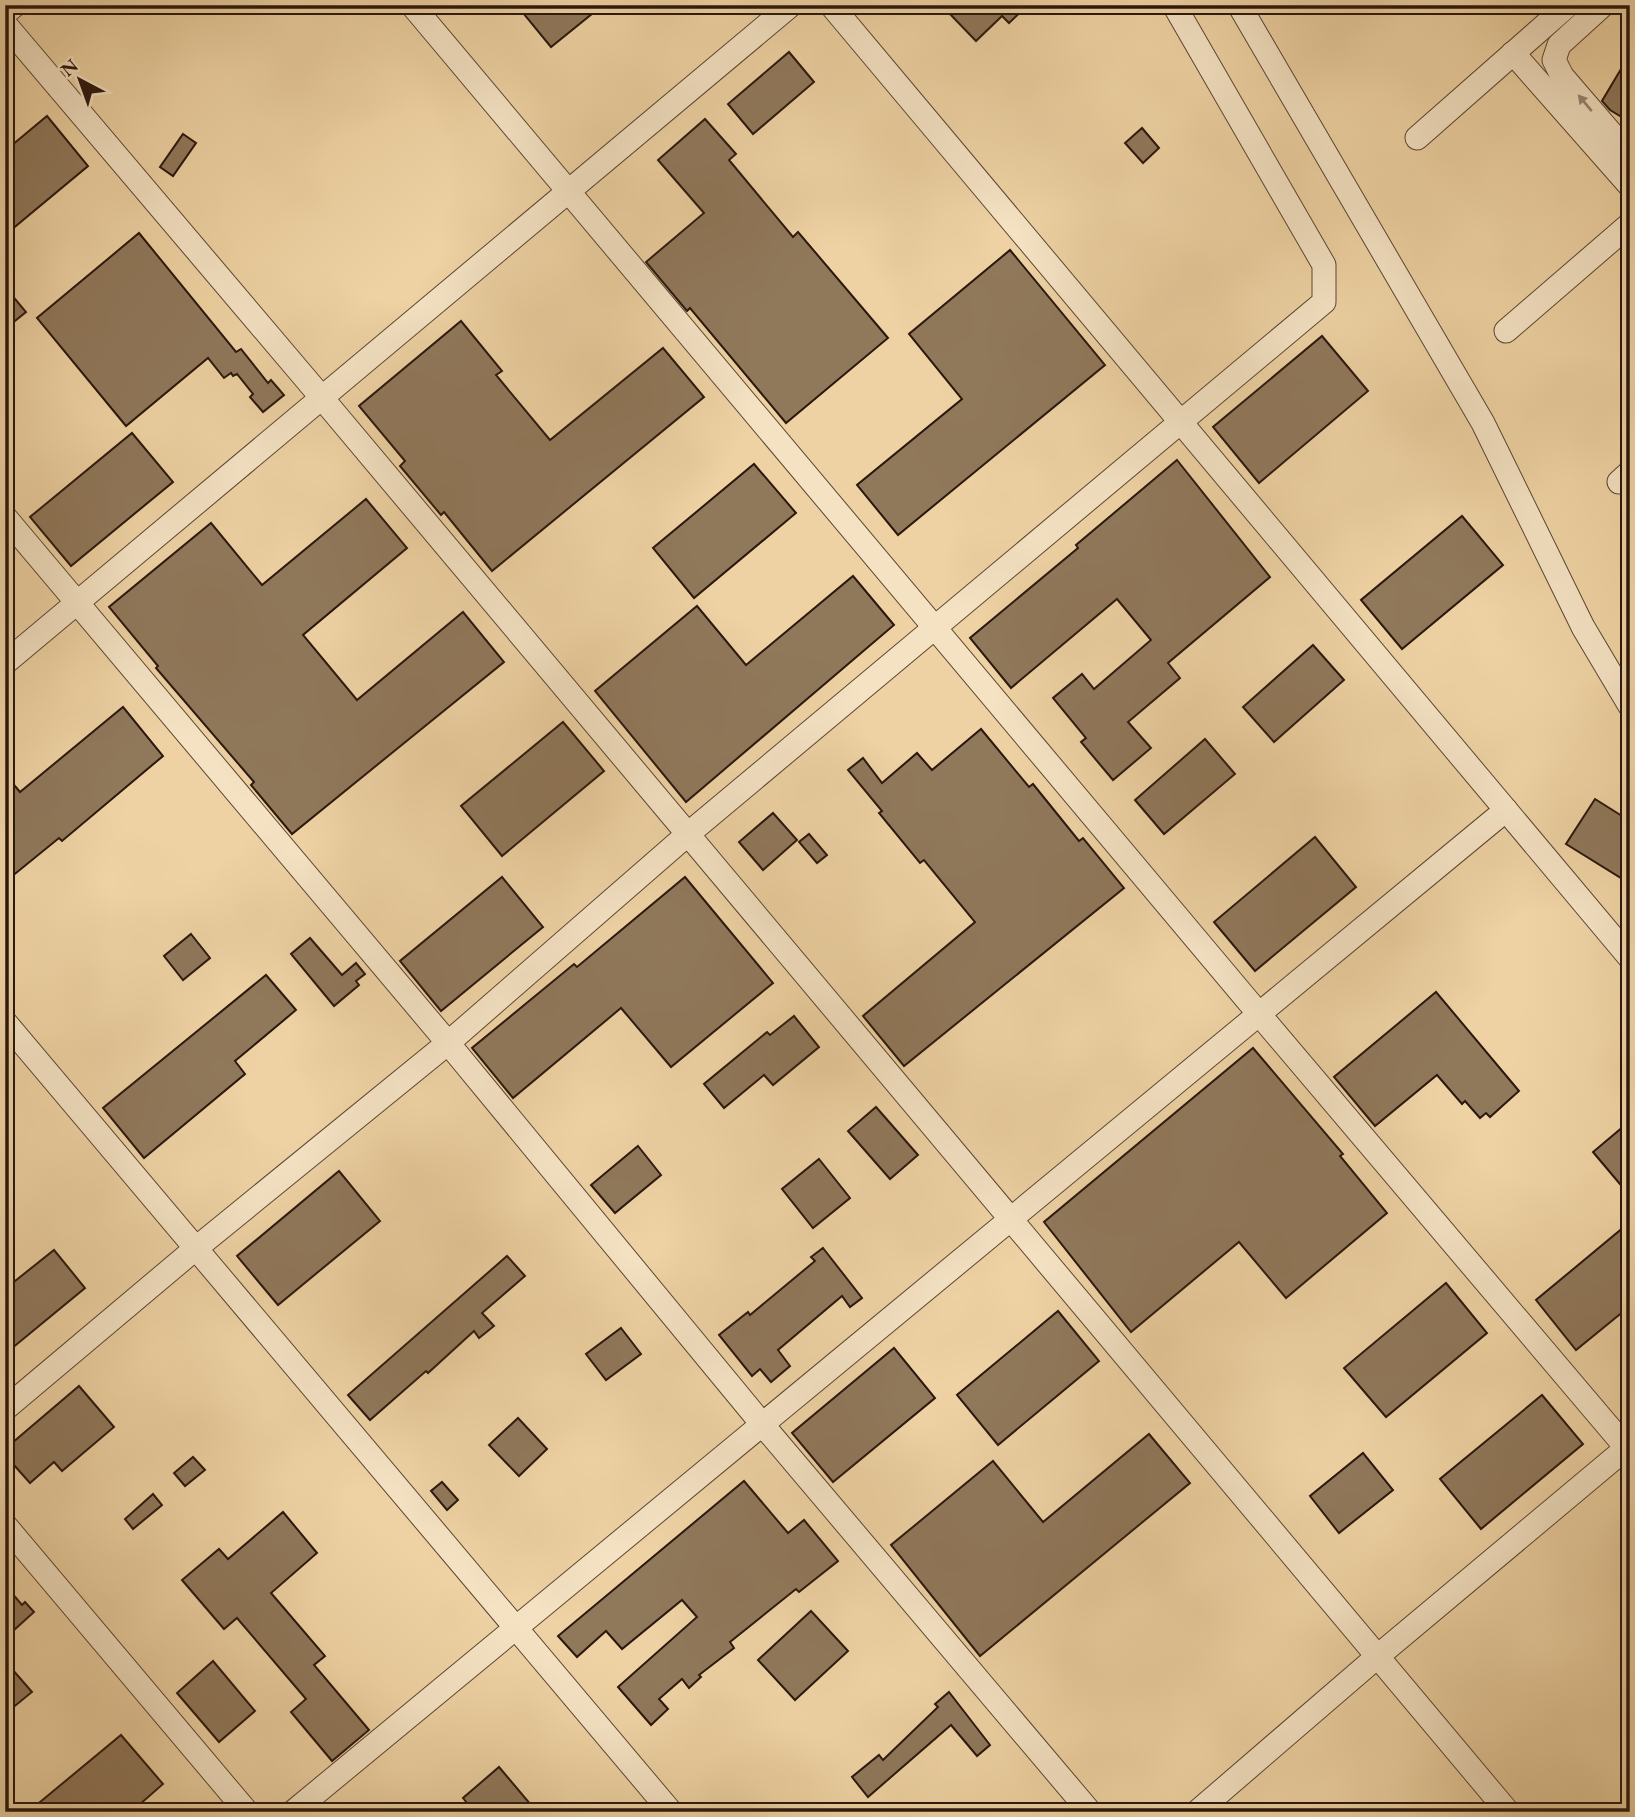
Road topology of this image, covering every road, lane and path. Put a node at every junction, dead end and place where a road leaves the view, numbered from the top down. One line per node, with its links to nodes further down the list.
1 (15, 5): 9 (street)
2 (412, 5): 15 (street)
3 (791, 5): 15 (street)
4 (831, 5): 19 (street)
5 (1174, 5): 19 (street)
6 (1239, 5): 24 (street)
7 (1603, 5): 13 (street, one-way to 7)
8 (1567, 6): 11 (street)
9 (5, 13)
10 (5, 24): 18 (street)
11 (1513, 53): 12 (street); 14 (street)
12 (1418, 138)
13 (1630, 155)
14 (1630, 186)
15 (568, 192): 18 (street); 22 (street)
16 (1630, 224): 17 (street)
17 (1506, 331)
18 (322, 398): 21 (street); 26 (street)
19 (1181, 422): 22 (street); 25 (street)
20 (5, 517): 21 (street)
21 (77, 603): 23 (street); 30 (street)
22 (934, 627): 26 (street); 28 (street)
23 (5, 663)
24 (1630, 706)
25 (1506, 810): 27 (street); 28 (street)
26 (688, 834): 30 (street); 31 (street)
27 (1630, 958)
28 (1259, 1014): 31 (street); 35 (street)
29 (5, 1022): 32 (street)
30 (448, 1043): 32 (street); 34 (street)
31 (1011, 1218): 34 (street); 38 (street)
32 (195, 1249): 33 (street); 37 (street)
33 (5, 1409)
34 (762, 1424): 37 (street); 42 (street)
35 (1629, 1448): 38 (street)
36 (5, 1525): 39 (street)
37 (516, 1628): 40 (street); 41 (street)
38 (1378, 1656): 43 (street); 44 (street)
39 (247, 1812)
40 (293, 1812)
41 (671, 1812)
42 (1090, 1812)
43 (1198, 1812)
44 (1508, 1812)

